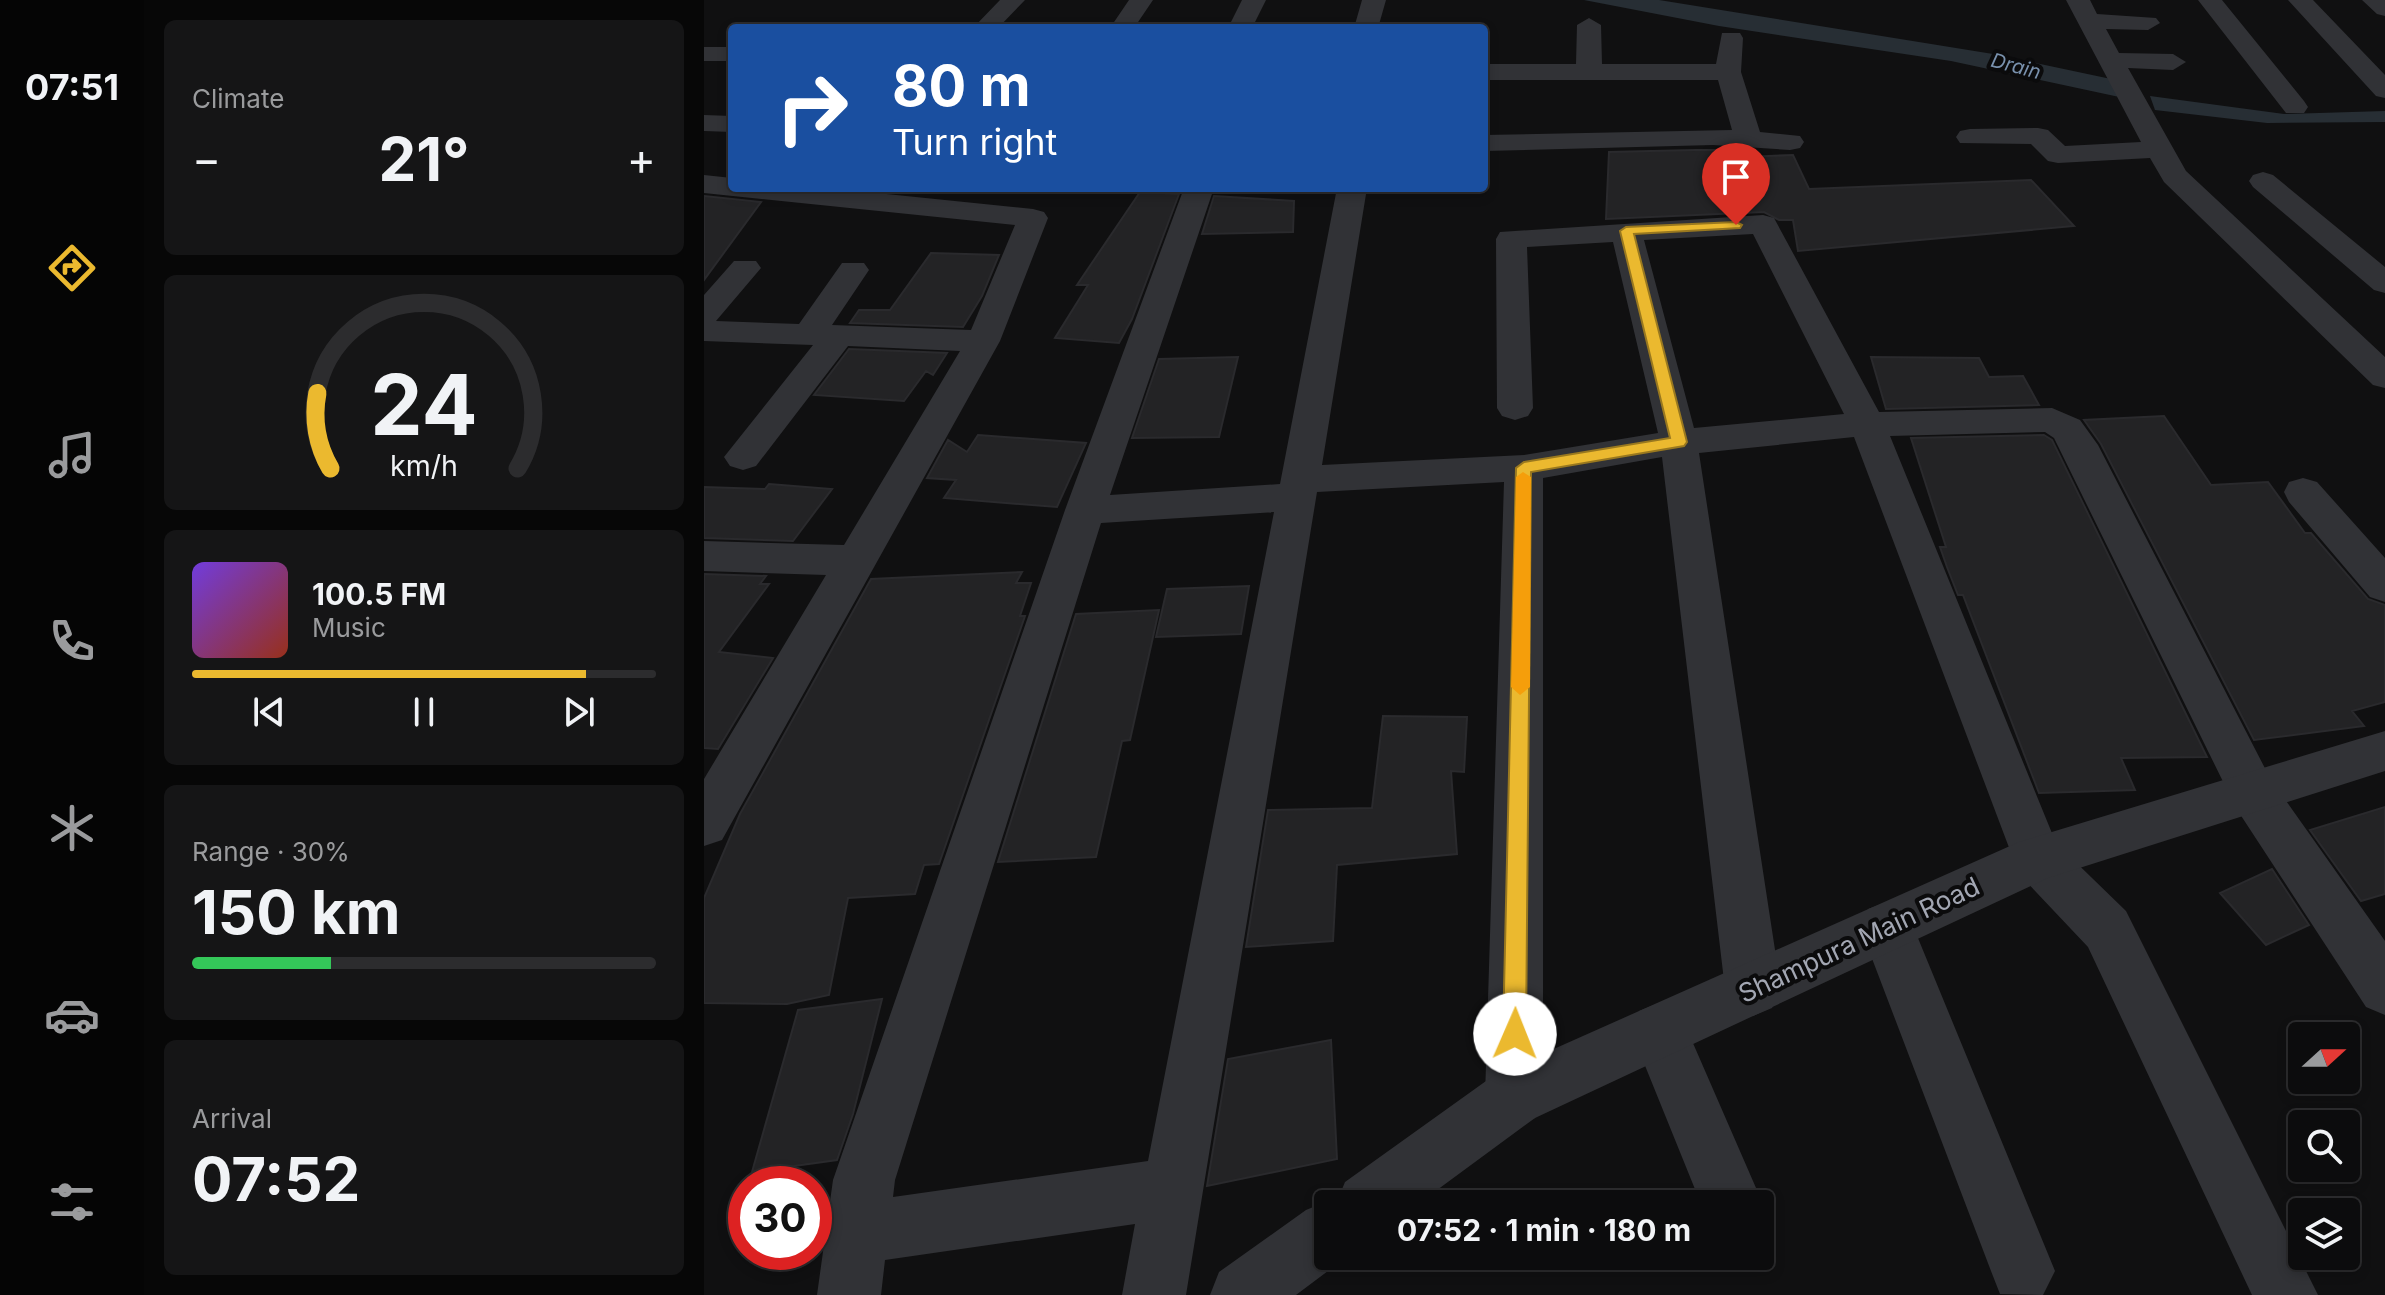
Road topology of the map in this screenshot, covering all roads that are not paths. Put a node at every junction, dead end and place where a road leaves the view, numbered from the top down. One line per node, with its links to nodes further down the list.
1 (1013, 0): 11 (street)
2 (1141, 0): 12 (street)
3 (1254, 0): 13 (street)
4 (1374, 0): 14 (street)
5 (2210, 0): 25 (street)
6 (2300, 0): 24 (street)
7 (2374, 0): 8 (street)
8 (2385, 9)
9 (2084, 10): 10 (street); 19 (street)
10 (2148, 23)
11 (989, 24)
12 (1125, 24)
13 (1242, 24)
14 (1367, 24)
15 (1589, 25): 22 (street)
16 (1731, 38): 23 (street)
17 (704, 54): 18 (street)
18 (728, 54)
19 (2110, 60): 20 (street); 32 (street)
20 (2173, 62)
21 (1488, 72): 22 (street)
22 (1589, 72): 23 (street)
23 (1728, 72): 29 (street)
24 (2385, 90)
25 (2295, 107)
26 (704, 123): 27 (street)
27 (728, 124)
28 (1970, 137): 32 (street)
29 (1749, 140): 30 (street); 31 (street)
30 (1790, 142)
31 (1488, 143)
32 (2159, 149): 47 (street)
33 (2263, 181): 42 (street)
34 (704, 184): 35 (street)
35 (728, 187)
36 (781, 192): 46 (street)
37 (1198, 192): 55 (street)
38 (1351, 192): 53 (street)
39 (1626, 231): 48 (street); 49 (street); 50 (street)
40 (745, 268): 43 (street)
41 (853, 270): 45 (street)
42 (2385, 283)
43 (704, 315)
44 (704, 331): 45 (street)
45 (823, 335): 46 (street); 51 (street)
46 (983, 341): 57 (street)
47 (2385, 377)
48 (1515, 408)
49 (1867, 424): 50 (street); 61 (street); 63 (street)
50 (1679, 442): 52 (street); 66 (street)
51 (743, 457)
52 (1524, 468): 53 (street); 68 (street)
53 (1300, 488): 55 (street); 69 (street)
54 (2303, 492): 58 (street)
55 (1085, 510): 72 (street)
56 (704, 556): 57 (street)
57 (855, 561): 60 (street)
58 (2385, 586)
59 (2385, 751): 61 (street, Shampura Main Road)
60 (719, 767): 62 (street)
61 (2253, 793): 63 (street, Shampura Main Road); 65 (street)
62 (704, 824)
63 (2037, 858): 64 (street, Shampura Main Road); 78 (street)
64 (1887, 927): 66 (street, Shampura Main Road); 74 (street)
65 (2385, 988)
66 (1753, 989): 67 (street, Shampura Main Road)
67 (1659, 1031): 68 (street, Shampura Main Road); 71 (street)
68 (1514, 1097): 70 (street, Shampura Main Road)
69 (1173, 1188): 72 (street); 76 (street)
70 (1386, 1190)
71 (1726, 1190)
72 (857, 1233): 75 (street)
73 (1314, 1242): 77 (street)
74 (2023, 1271)
75 (849, 1295)
76 (1154, 1295)
77 (1242, 1295)
78 (2286, 1295)

